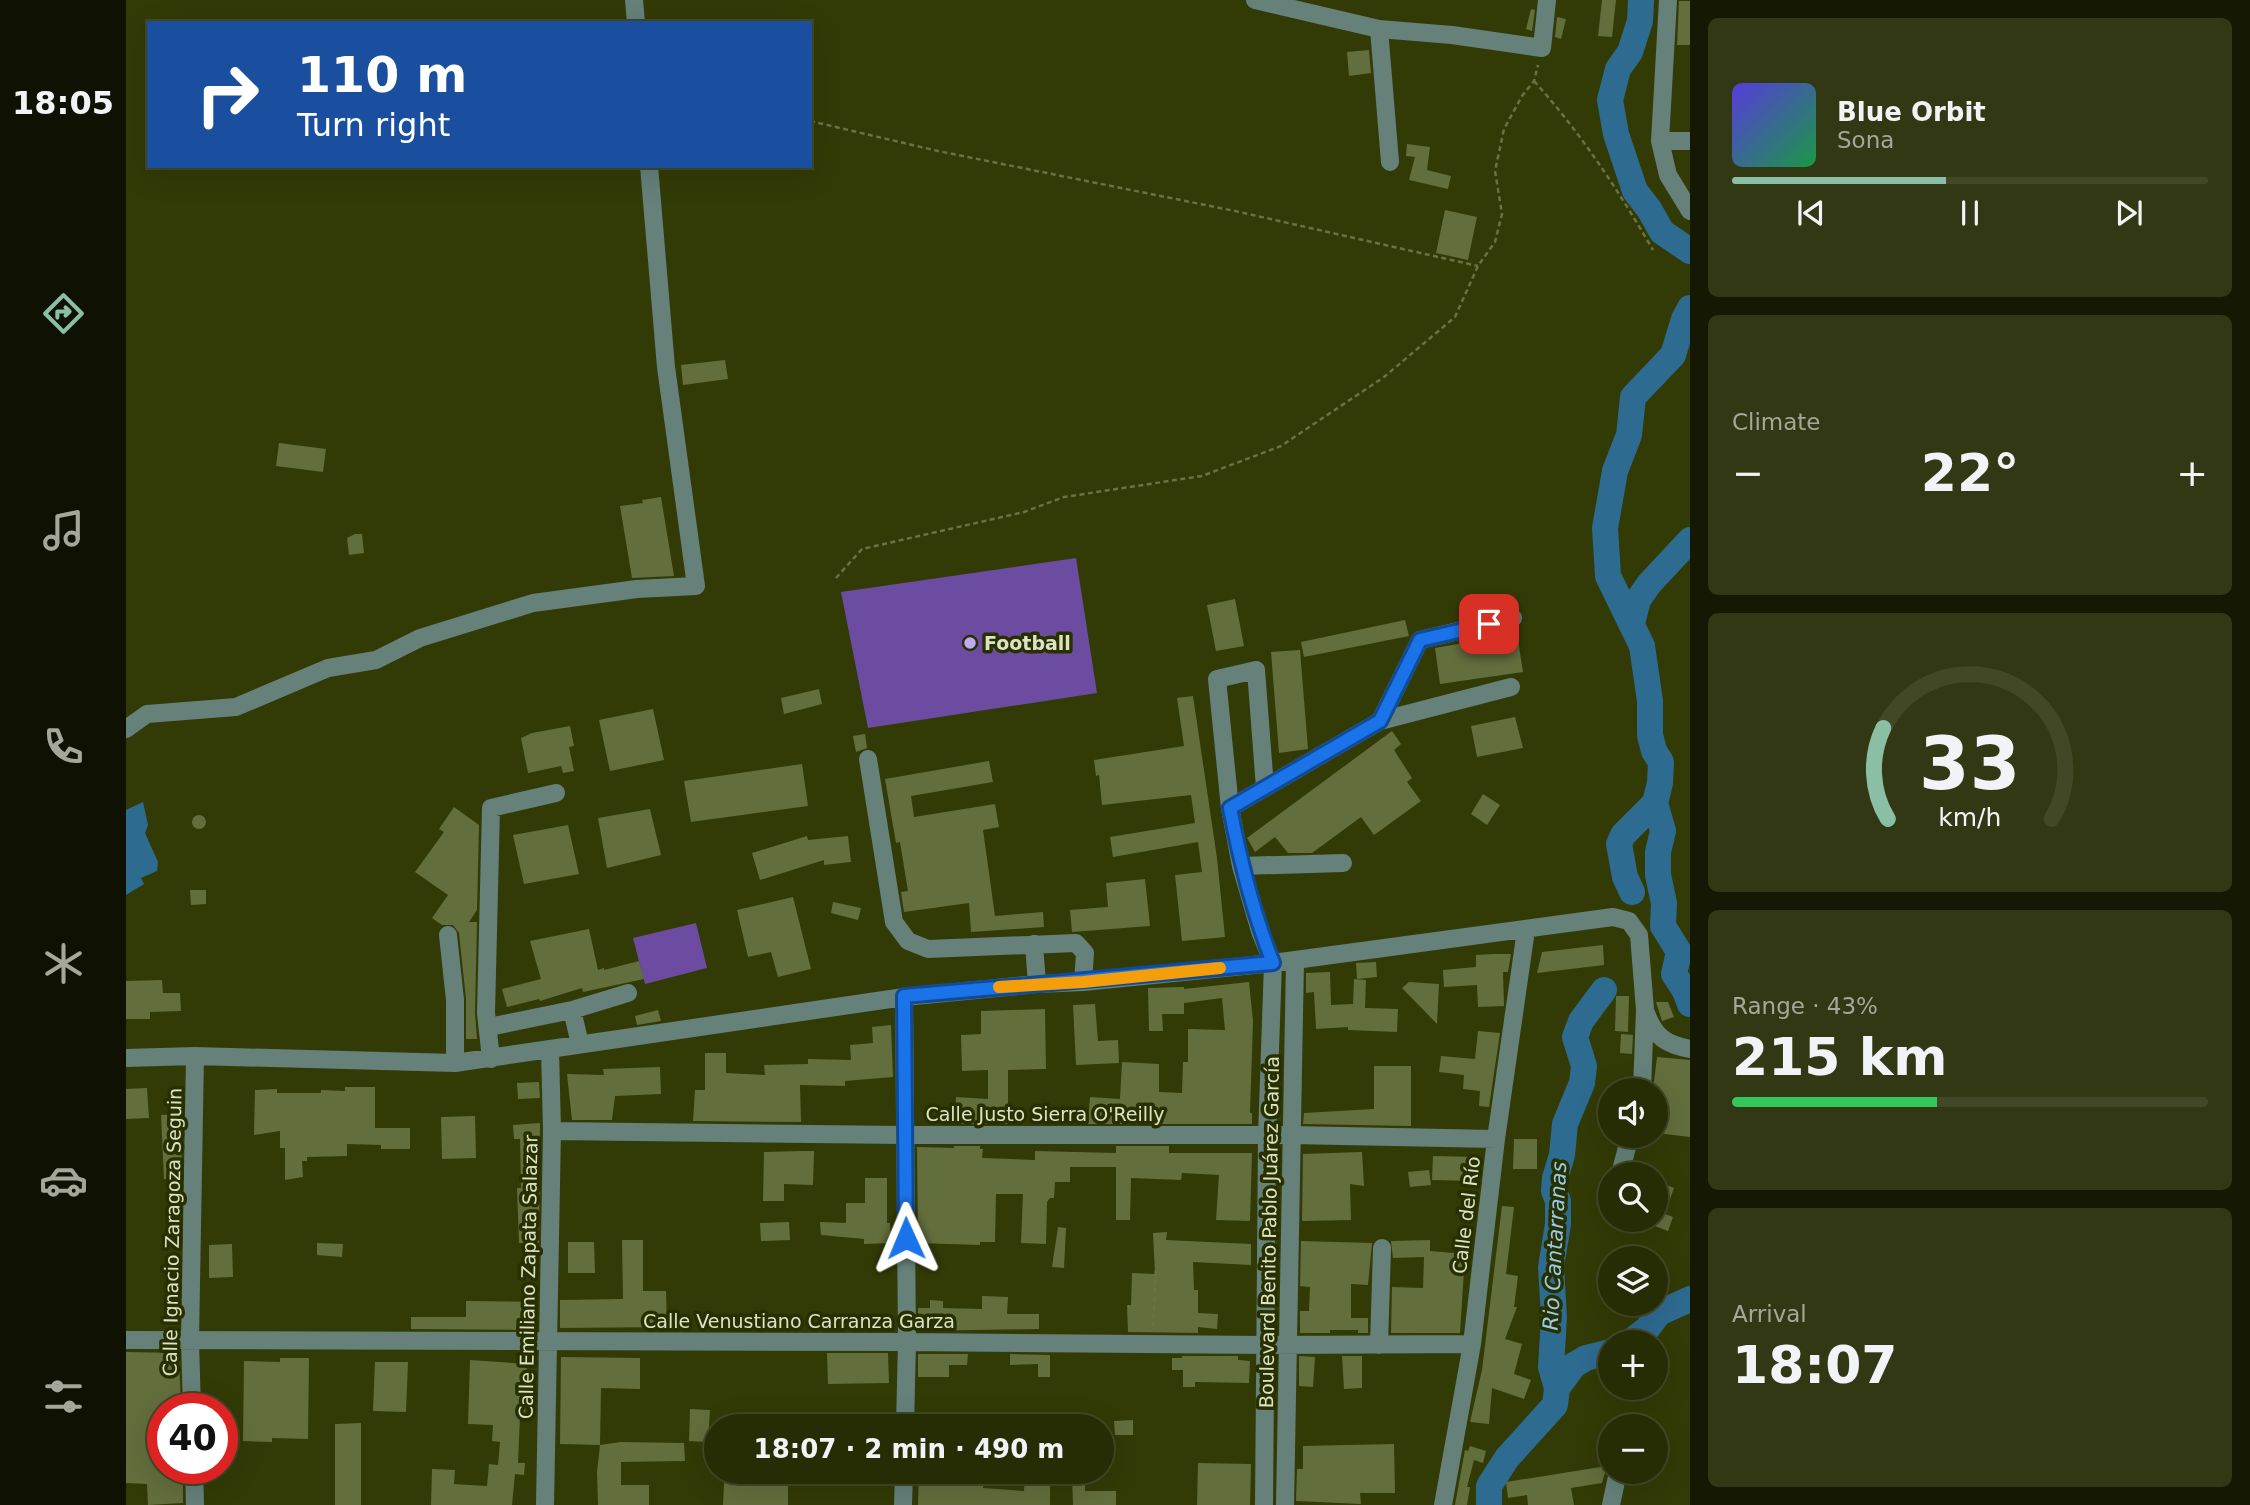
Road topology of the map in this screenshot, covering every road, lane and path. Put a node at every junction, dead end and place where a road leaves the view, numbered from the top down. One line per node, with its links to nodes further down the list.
1 (634, 0): 5 (street)
2 (1255, 0): 6 (street)
3 (1547, 0): 7 (street)
4 (1668, 0): 10 (street)
5 (636, 21)
6 (1379, 29): 7 (street); 12 (street)
7 (1542, 48): 8 (path)
8 (1534, 81): 15 (path); 16 (path)
9 (812, 121): 16 (path)
10 (1660, 141): 11 (street); 14 (street)
11 (1690, 141)
12 (1390, 162)
13 (649, 168): 21 (street)
14 (1690, 211)
15 (1653, 250)
16 (1478, 266): 17 (path)
17 (836, 578)
18 (1513, 618): 20 (street)
19 (1511, 687): 20 (street)
20 (1380, 721): 23 (street)
21 (126, 729)
22 (868, 759): 30 (street)
23 (1265, 788): 25 (street); 25 (street)
24 (556, 793): 39 (street)
25 (1230, 808): 27 (street)
26 (1343, 863): 27 (street)
27 (1241, 866): 32 (street)
28 (1526, 930): 31 (street); 38 (street); 52 (street, Calle del Río)
29 (448, 935): 46 (street)
30 (1034, 944): 33 (street); 34 (street)
31 (1294, 960): 32 (street); 50 (street, Boulevard Benito Pablo Juárez García)
32 (1273, 963): 33 (street); 51 (street, Boulevard Benito Pablo Juárez García)
33 (1083, 982): 34 (street)
34 (1037, 984): 36 (street)
35 (628, 993): 37 (street)
36 (904, 996): 40 (street); 49 (street)
37 (572, 1010): 39 (street); 40 (street)
38 (1644, 1010): 42 (street); 47 (street)
39 (488, 1027): 45 (street)
40 (580, 1044): 41 (street)
41 (550, 1049): 45 (street); 48 (street, Calle Emiliano Zapata Salazar)
42 (1690, 1049)
43 (195, 1056): 44 (street); 46 (street); 57 (street, Calle Ignacio Zaragoza Seguin)
44 (126, 1058)
45 (491, 1059): 46 (street)
46 (455, 1063)
47 (1642, 1078)
48 (552, 1131): 49 (street, Calle Justo Sierra O'Reilly); 56 (street, Calle Emiliano Zapata Salazar)
49 (905, 1135): 51 (street, Calle Justo Sierra O'Reilly); 58 (street)
50 (1290, 1135): 51 (street, Calle Justo Sierra O'Reilly); 52 (street, Calle Justo Sierra O'Reilly); 62 (street, Boulevard Benito Pablo Juárez García)
51 (1267, 1136): 61 (street, Boulevard Benito Pablo Juárez García)
52 (1496, 1139): 60 (street, Calle del Río)
53 (1382, 1248): 63 (street)
54 (1156, 1268): 59 (path)
55 (126, 1340): 57 (street, Calle Venustiano Carranza Garza)
56 (548, 1340): 57 (street, Calle Venustiano Carranza Garza); 58 (street, Calle Venustiano Carranza Garza); 70 (street, Calle Emiliano Zapata Salazar)
57 (190, 1341): 64 (street, Calle Ignacio Zaragoza Seguin)
58 (907, 1342): 59 (street, Calle Venustiano Carranza Garza); 65 (street)
59 (1152, 1344): 61 (street, Calle Venustiano Carranza Garza)
60 (1472, 1344): 63 (street, Calle Venustiano Carranza Garza); 74 (street, Calle del Río)
61 (1267, 1345): 62 (street, Calle Venustiano Carranza Garza); 72 (street, Boulevard Benito Pablo Juárez García)
62 (1288, 1345): 63 (street, Calle Venustiano Carranza Garza); 73 (street, Boulevard Benito Pablo Juárez García)
63 (1378, 1345)
64 (192, 1393)
65 (905, 1414)
66 (194, 1484): 69 (street)
67 (904, 1484): 71 (street)
68 (1615, 1484): 75 (street)
69 (195, 1505)
70 (545, 1505)
71 (903, 1505)
72 (1264, 1505)
73 (1285, 1505)
74 (1443, 1505)
75 (1611, 1505)

